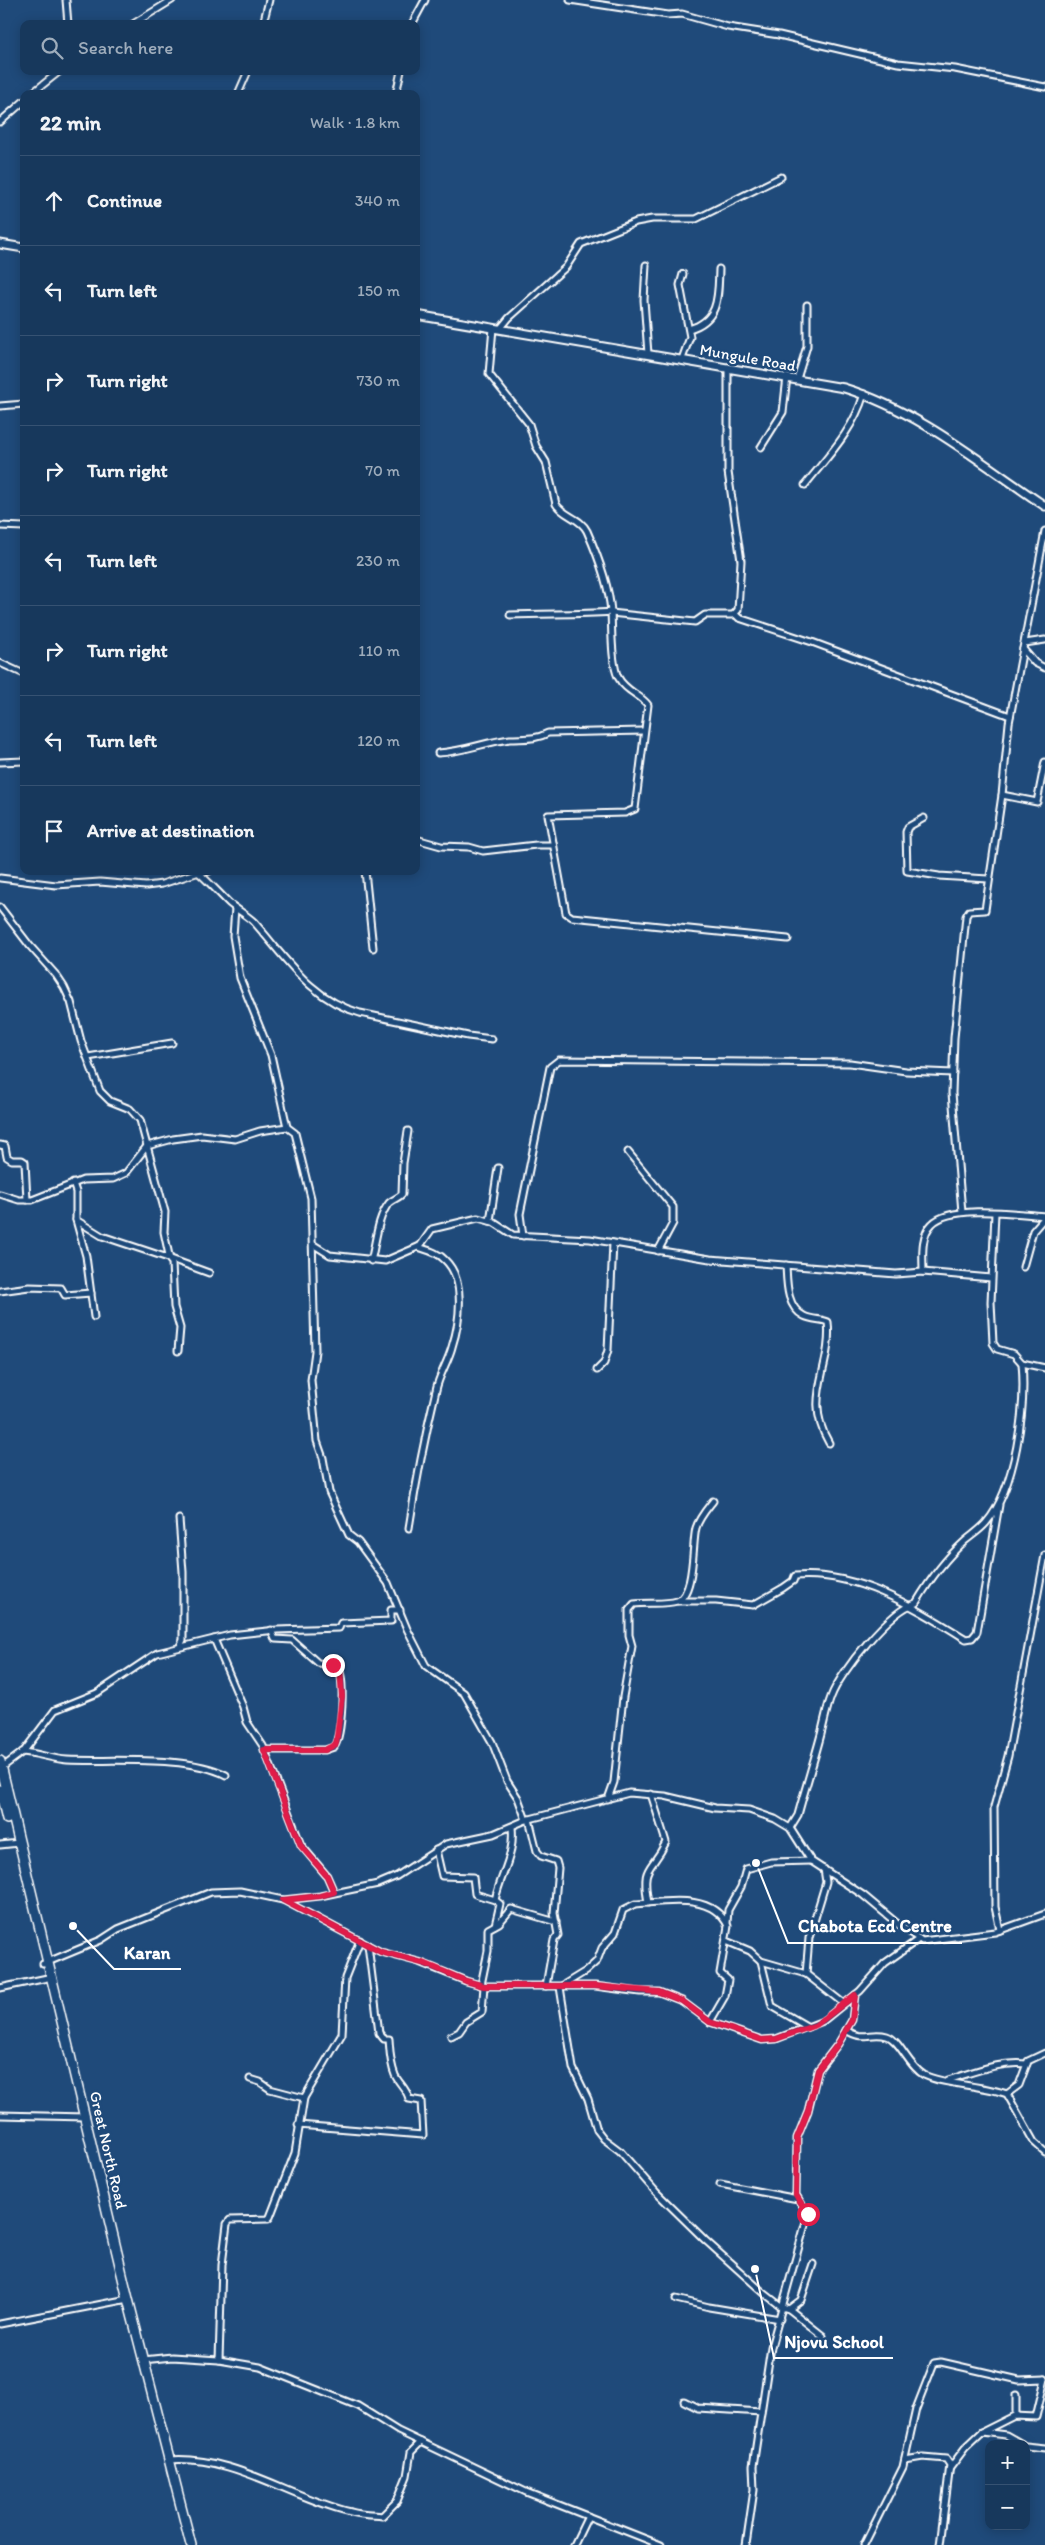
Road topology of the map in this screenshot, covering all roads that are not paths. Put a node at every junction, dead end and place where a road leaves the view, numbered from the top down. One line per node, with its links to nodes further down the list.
1 (66, 0): 6 (street)
2 (172, 0): 7 (street)
3 (269, 0): 8 (street)
4 (425, 0): 9 (street)
5 (570, 0): 13 (street)
6 (68, 20)
7 (140, 20)
8 (264, 20)
9 (414, 20)
10 (55, 75): 14 (street)
11 (246, 75): 15 (street)
12 (400, 75): 16 (street)
13 (1045, 87)
14 (36, 90)
15 (240, 90)
16 (397, 90)
17 (20, 104): 18 (street)
18 (0, 122)
19 (781, 176): 27 (street)
20 (0, 244): 21 (street)
21 (20, 247)
22 (646, 265): 29 (street)
23 (719, 269): 28 (street)
24 (682, 274): 28 (street)
25 (806, 305): 33 (street)
26 (420, 316): 27 (street, Mungule Road)
27 (497, 328): 29 (street, Mungule Road); 43 (street)
28 (689, 329): 30 (street)
29 (648, 354): 30 (street, Mungule Road)
30 (682, 360): 31 (street, Mungule Road)
31 (728, 367): 32 (street, Mungule Road); 44 (street)
32 (787, 377): 33 (street, Mungule Road); 37 (street)
33 (797, 379): 34 (street, Mungule Road)
34 (864, 394): 38 (street); 39 (street, Mungule Road)
35 (20, 404): 36 (street)
36 (0, 406)
37 (762, 447)
38 (805, 485)
39 (1045, 506)
40 (0, 526): 41 (street)
41 (20, 527)
42 (1045, 531): 47 (street)
43 (611, 612): 44 (street); 45 (street); 52 (street)
44 (735, 614): 51 (street)
45 (510, 615)
46 (1045, 640): 47 (street)
47 (1024, 646): 49 (street); 51 (street)
48 (0, 663): 50 (street)
49 (1045, 668)
50 (20, 672)
51 (1010, 716): 57 (street)
52 (644, 731): 53 (street); 60 (street)
53 (438, 753)
54 (20, 761): 55 (street)
55 (0, 762)
56 (1045, 762): 57 (street)
57 (1002, 795): 65 (street)
58 (924, 818): 65 (street)
59 (420, 839): 60 (street)
60 (553, 845): 68 (street)
61 (189, 875): 64 (street)
62 (199, 875): 67 (street)
63 (365, 875): 69 (street)
64 (0, 878)
65 (988, 879): 73 (street)
66 (0, 907): 72 (street)
67 (235, 908): 70 (street); 74 (street)
68 (788, 939)
69 (373, 948)
70 (492, 1039)
71 (172, 1043): 72 (street)
72 (88, 1057): 77 (street)
73 (953, 1073): 83 (street); 88 (street)
74 (287, 1127): 77 (street); 90 (street)
75 (408, 1131): 94 (street)
76 (0, 1145): 82 (street)
77 (147, 1146): 80 (street); 93 (street)
78 (628, 1152): 92 (street)
79 (498, 1168): 87 (street)
80 (73, 1183): 82 (street); 86 (street)
81 (0, 1194): 82 (street)
82 (27, 1200)
83 (962, 1212): 84 (street); 97 (street)
84 (995, 1213): 85 (street); 99 (street)
85 (1045, 1216): 96 (street)
86 (76, 1220): 93 (street); 101 (street)
87 (490, 1221): 88 (street); 91 (street)
88 (523, 1236): 89 (street)
89 (613, 1242): 92 (street); 106 (street)
90 (314, 1245): 94 (street); 115 (street)
91 (418, 1247): 94 (street); 111 (street)
92 (658, 1250): 95 (street)
93 (170, 1260): 98 (street); 103 (street)
94 (372, 1261)
95 (786, 1265): 97 (street); 107 (street)
96 (1023, 1267)
97 (922, 1272): 99 (street)
98 (209, 1273)
99 (991, 1278): 104 (street)
100 (0, 1291): 101 (street)
101 (91, 1293): 102 (street)
102 (94, 1317)
103 (178, 1351)
104 (1022, 1363): 105 (street); 109 (street)
105 (1045, 1368)
106 (597, 1370)
107 (830, 1443)
108 (713, 1502): 113 (street)
109 (998, 1502): 114 (street); 114 (street)
110 (179, 1519): 118 (street)
111 (409, 1528)
112 (1045, 1554): 142 (street)
113 (678, 1601): 114 (street); 125 (street)
114 (908, 1605): 128 (street)
115 (400, 1610): 116 (street); 126 (street)
116 (272, 1630): 117 (street); 119 (street)
117 (214, 1639): 118 (street); 119 (street)
118 (180, 1646): 120 (street)
119 (264, 1750): 134 (street)
120 (22, 1752): 121 (street); 122 (street)
121 (1, 1766): 129 (highway, Great North Road)
122 (226, 1775)
123 (0, 1790): 129 (highway, Great North Road)
124 (651, 1794): 125 (street); 128 (street); 137 (street)
125 (608, 1799): 126 (street)
126 (528, 1819): 127 (street); 139 (street)
127 (512, 1827): 131 (street); 136 (street)
128 (790, 1828): 132 (street)
129 (16, 1843): 130 (street); 148 (highway, Great North Road)
130 (0, 1846)
131 (436, 1850): 134 (street); 136 (street)
132 (811, 1861): 133 (street); 140 (street)
133 (824, 1869): 143 (street); 149 (street)
134 (334, 1892): 135 (street)
135 (283, 1900): 144 (street); 148 (street)
136 (496, 1900): 141 (street)
137 (648, 1903): 140 (street); 153 (street)
138 (1045, 1914): 142 (street)
139 (556, 1922): 141 (street); 152 (street)
140 (727, 1923): 145 (street)
141 (495, 1925): 151 (street)
142 (1000, 1930): 143 (street)
143 (919, 1939): 155 (street)
144 (360, 1940): 146 (street); 166 (street)
145 (726, 1941): 147 (street); 157 (street)
146 (368, 1945): 151 (street); 169 (street)
147 (761, 1961): 149 (street); 158 (street)
148 (46, 1964): 150 (highway, Great North Road)
149 (806, 1974): 156 (street)
150 (49, 1978): 154 (street); 168 (highway, Great North Road)
151 (483, 1985): 152 (street); 160 (street)
152 (546, 1986): 153 (street)
153 (560, 1987): 157 (street); 176 (street)
154 (0, 1988)
155 (855, 1995): 156 (street); 159 (street)
156 (843, 2003): 158 (street)
157 (710, 2022): 158 (street)
158 (809, 2027)
159 (846, 2030): 164 (street); 172 (street)
160 (451, 2036)
161 (1045, 2054): 162 (street)
162 (1027, 2064): 164 (street); 165 (street)
163 (250, 2079): 166 (street)
164 (948, 2080): 165 (street)
165 (1007, 2094): 170 (street)
166 (304, 2098): 169 (street)
167 (0, 2115): 168 (street)
168 (84, 2118): 174 (highway, Great North Road)
169 (298, 2125): 182 (street)
170 (1045, 2152)
171 (720, 2184): 172 (street)
172 (798, 2199): 176 (street)
173 (812, 2264): 177 (street)
174 (127, 2299): 179 (street); 181 (highway, Great North Road)
175 (676, 2299): 178 (street)
176 (782, 2307): 177 (street); 178 (street)
177 (789, 2309): 180 (street)
178 (780, 2318): 186 (street)
179 (0, 2324)
180 (823, 2336)
181 (142, 2360): 182 (street); 193 (highway, Great North Road); 198 (highway, Great North Road)
182 (219, 2360): 190 (street)
183 (1045, 2379): 187 (street); 194 (street)
184 (1016, 2395): 187 (street)
185 (684, 2401): 186 (street)
186 (761, 2412): 201 (street)
187 (1016, 2416): 188 (street)
188 (982, 2432): 189 (street); 195 (street)
189 (1015, 2440)
190 (421, 2442): 193 (street); 196 (street)
191 (1030, 2446): 192 (street)
192 (1045, 2448)
193 (170, 2460): 199 (highway, Great North Road)
194 (906, 2460): 195 (street); 202 (street)
195 (950, 2468): 203 (street)
196 (588, 2516): 197 (street); 200 (street)
197 (657, 2544)
198 (185, 2545)
199 (190, 2545)
200 (574, 2545)
201 (746, 2545)
202 (864, 2545)
203 (940, 2545)

